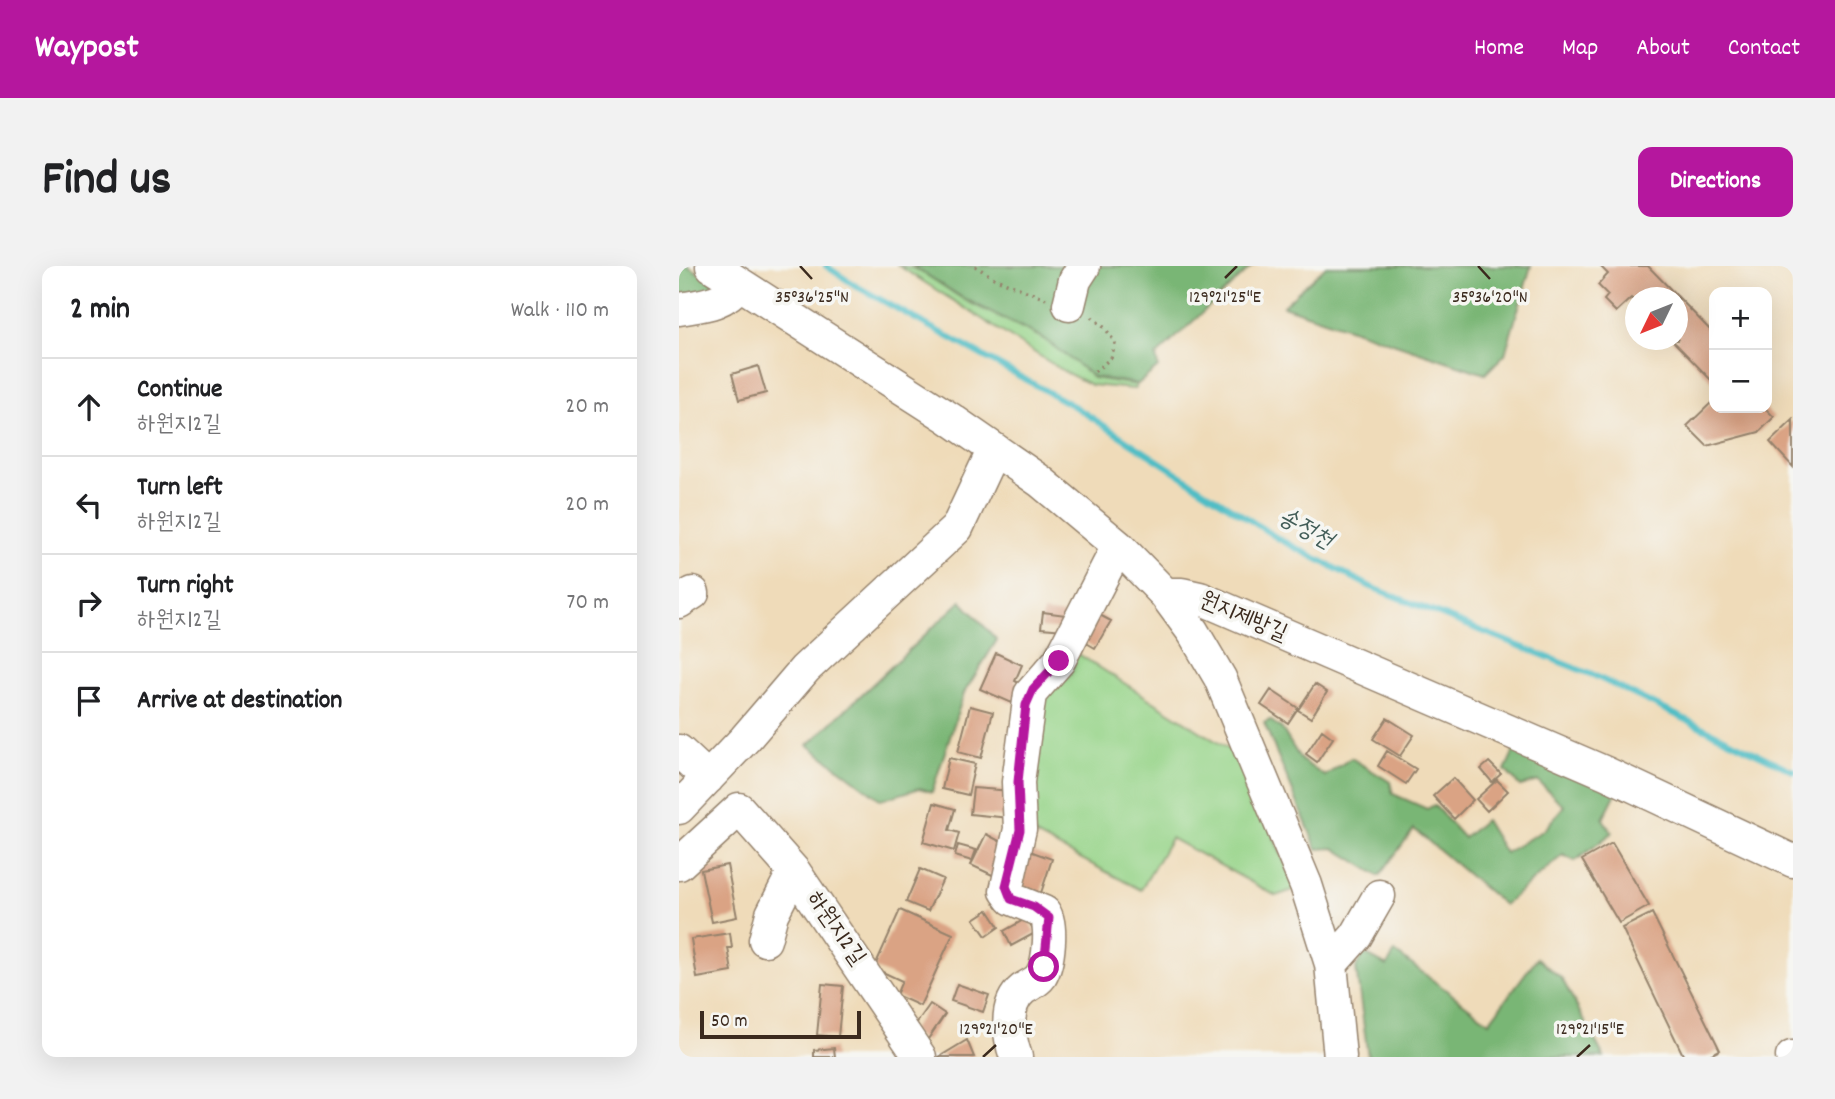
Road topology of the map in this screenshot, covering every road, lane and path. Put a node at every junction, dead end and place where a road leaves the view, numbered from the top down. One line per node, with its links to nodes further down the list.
1 (712, 266): 3 (street)
2 (1084, 266): 4 (street)
3 (739, 284): 5 (street); 6 (street)
4 (1069, 306)
5 (679, 309)
6 (994, 449): 7 (street); 10 (street)
7 (1118, 546): 8 (street); 20 (street)
8 (1165, 594): 12 (street, 원지제방길); 17 (street)
9 (679, 751): 10 (street)
10 (708, 778): 11 (street)
11 (679, 808)
12 (1793, 861)
13 (679, 864): 14 (street, 하원지2길)
14 (794, 871): 16 (street); 19 (street, 하원지2길)
15 (1379, 896): 17 (street)
16 (765, 940)
17 (1331, 964): 18 (street)
18 (1335, 1050)
19 (919, 1057)
20 (1016, 1057)

